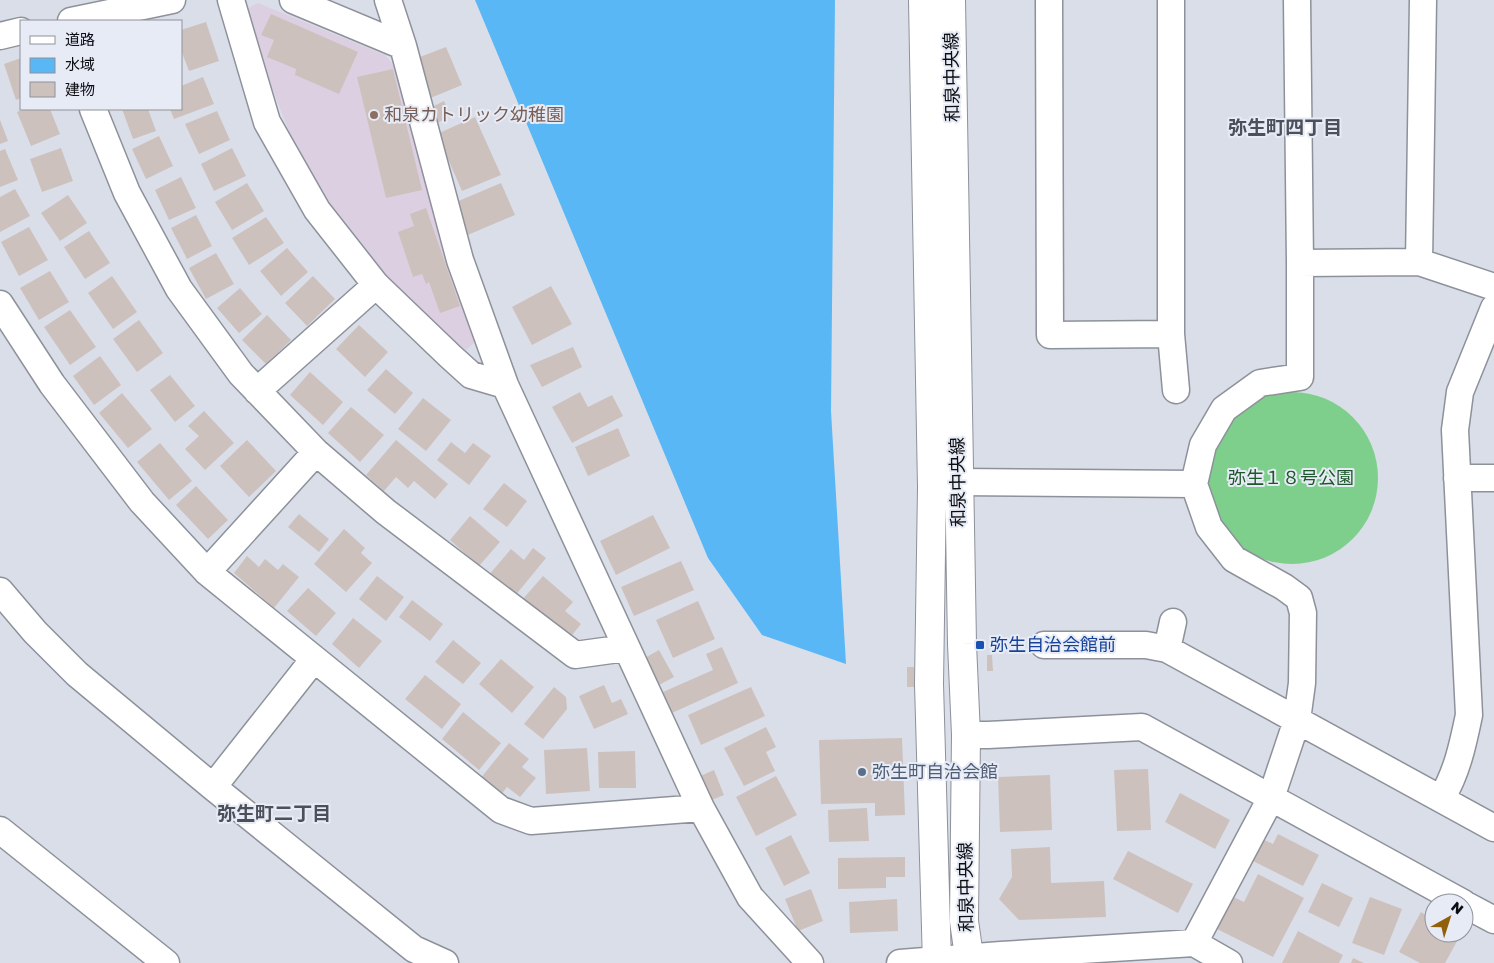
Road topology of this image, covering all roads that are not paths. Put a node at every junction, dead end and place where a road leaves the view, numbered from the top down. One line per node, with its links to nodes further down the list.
1 (66, 0): 12 (street)
2 (172, 0): 13 (street)
3 (231, 0): 20 (street)
4 (293, 0): 16 (street)
5 (388, 0): 16 (street)
6 (923, 0): 55 (street, 和泉中央線)
7 (951, 0): 31 (street, 和泉中央線)
8 (1049, 0): 24 (street)
9 (1171, 0): 24 (street)
10 (1297, 0): 19 (street)
11 (1423, 0): 18 (street)
12 (71, 20)
13 (76, 20)
14 (20, 31): 15 (street)
15 (0, 36)
16 (403, 46): 25 (street)
17 (93, 110): 27 (street)
18 (1419, 262): 19 (street); 21 (street)
19 (1300, 263): 32 (street)
20 (376, 285): 25 (street); 27 (street)
21 (1494, 287)
22 (0, 304): 33 (street)
23 (1494, 308): 29 (street)
24 (1171, 334): 26 (street)
25 (504, 385): 37 (street)
26 (1176, 390)
27 (257, 391): 28 (street)
28 (316, 452): 33 (street); 37 (street)
29 (1457, 478): 30 (street); 44 (street)
30 (1494, 478)
31 (958, 482): 32 (street); 41 (street, 和泉中央線)
32 (1194, 484): 40 (street)
33 (207, 572): 39 (street)
34 (0, 591): 42 (street)
35 (1173, 622): 38 (street)
36 (1044, 645): 38 (street)
37 (626, 648): 45 (street)
38 (1167, 649): 40 (street)
39 (314, 659): 42 (street); 45 (street)
40 (1297, 720): 43 (street); 44 (street)
41 (966, 735): 43 (street); 54 (street, 和泉中央線)
42 (213, 787): 52 (street)
43 (1271, 798): 48 (street); 51 (street)
44 (1442, 798): 46 (street)
45 (701, 808): 58 (street)
46 (1494, 828)
47 (0, 830): 56 (street)
48 (1445, 893)
49 (1474, 909): 50 (street)
50 (1494, 920)
51 (1194, 943): 53 (street); 60 (street)
52 (411, 956): 57 (street)
53 (1117, 956): 54 (street)
54 (970, 960): 55 (street)
55 (936, 962): 59 (street)
56 (166, 963)
57 (445, 963)
58 (810, 963)
59 (900, 963)
60 (1229, 963)

